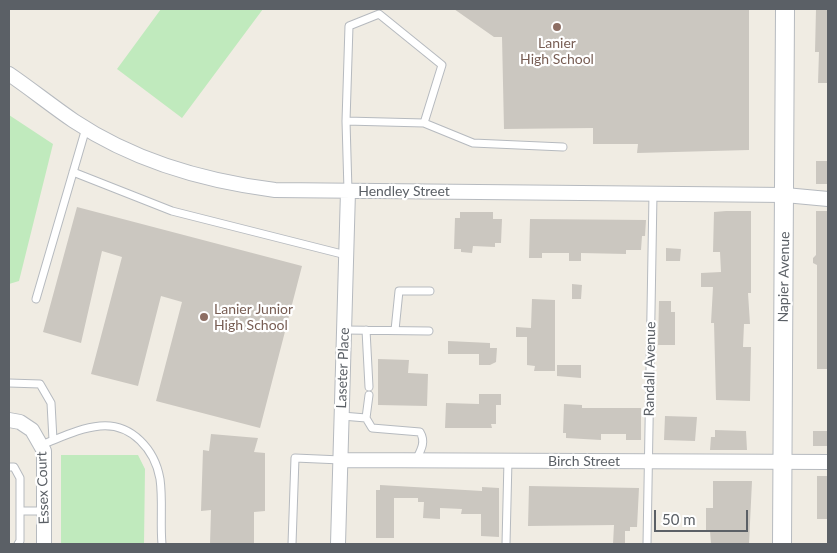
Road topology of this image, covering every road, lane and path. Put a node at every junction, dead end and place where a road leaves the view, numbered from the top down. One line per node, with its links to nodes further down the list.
1 (785, 9): 10 (street, Napier Avenue)
2 (9, 74): 5 (street, Hendley Street)
3 (346, 121): 4 (lane); 4 (lane); 8 (lane)
4 (424, 123): 6 (lane)
5 (86, 128): 7 (lane); 8 (street, Hendley Street)
6 (563, 147)
7 (73, 172): 12 (lane); 14 (lane)
8 (348, 191): 9 (street, Hendley Street); 12 (street, Laseter Place)
9 (653, 194): 10 (street, Hendley Street); 29 (lane, Randall Avenue)
10 (785, 195): 11 (street, Hendley Street); 30 (street, Napier Avenue)
11 (828, 199)
12 (346, 254): 15 (street, Laseter Place)
13 (430, 291): 17 (lane)
14 (36, 299)
15 (344, 330): 16 (lane); 22 (street, Laseter Place)
16 (366, 330): 17 (lane); 20 (lane)
17 (394, 330): 18 (lane)
18 (429, 330)
19 (9, 383): 25 (lane)
20 (369, 387)
21 (369, 395): 23 (lane)
22 (342, 416): 23 (lane); 26 (street, Laseter Place)
23 (366, 418): 27 (lane)
24 (9, 420): 25 (street, Essex Court)
25 (47, 443): 34 (street, Essex Court); 37 (lane)
26 (341, 460): 27 (street, Birch Street); 38 (lane); 39 (street, Laseter Place)
27 (416, 460): 28 (street, Birch Street)
28 (508, 460): 29 (street, Birch Street); 40 (lane)
29 (648, 461): 30 (street, Birch Street); 41 (lane, Randall Avenue)
30 (782, 462): 31 (street, Birch Street); 42 (street, Napier Avenue)
31 (828, 462)
32 (9, 467): 33 (lane)
33 (20, 511): 34 (lane); 35 (lane)
34 (44, 511): 36 (street, Essex Court)
35 (18, 544)
36 (44, 544)
37 (162, 544)
38 (292, 544)
39 (338, 544)
40 (506, 544)
41 (647, 544)
42 (782, 544)

